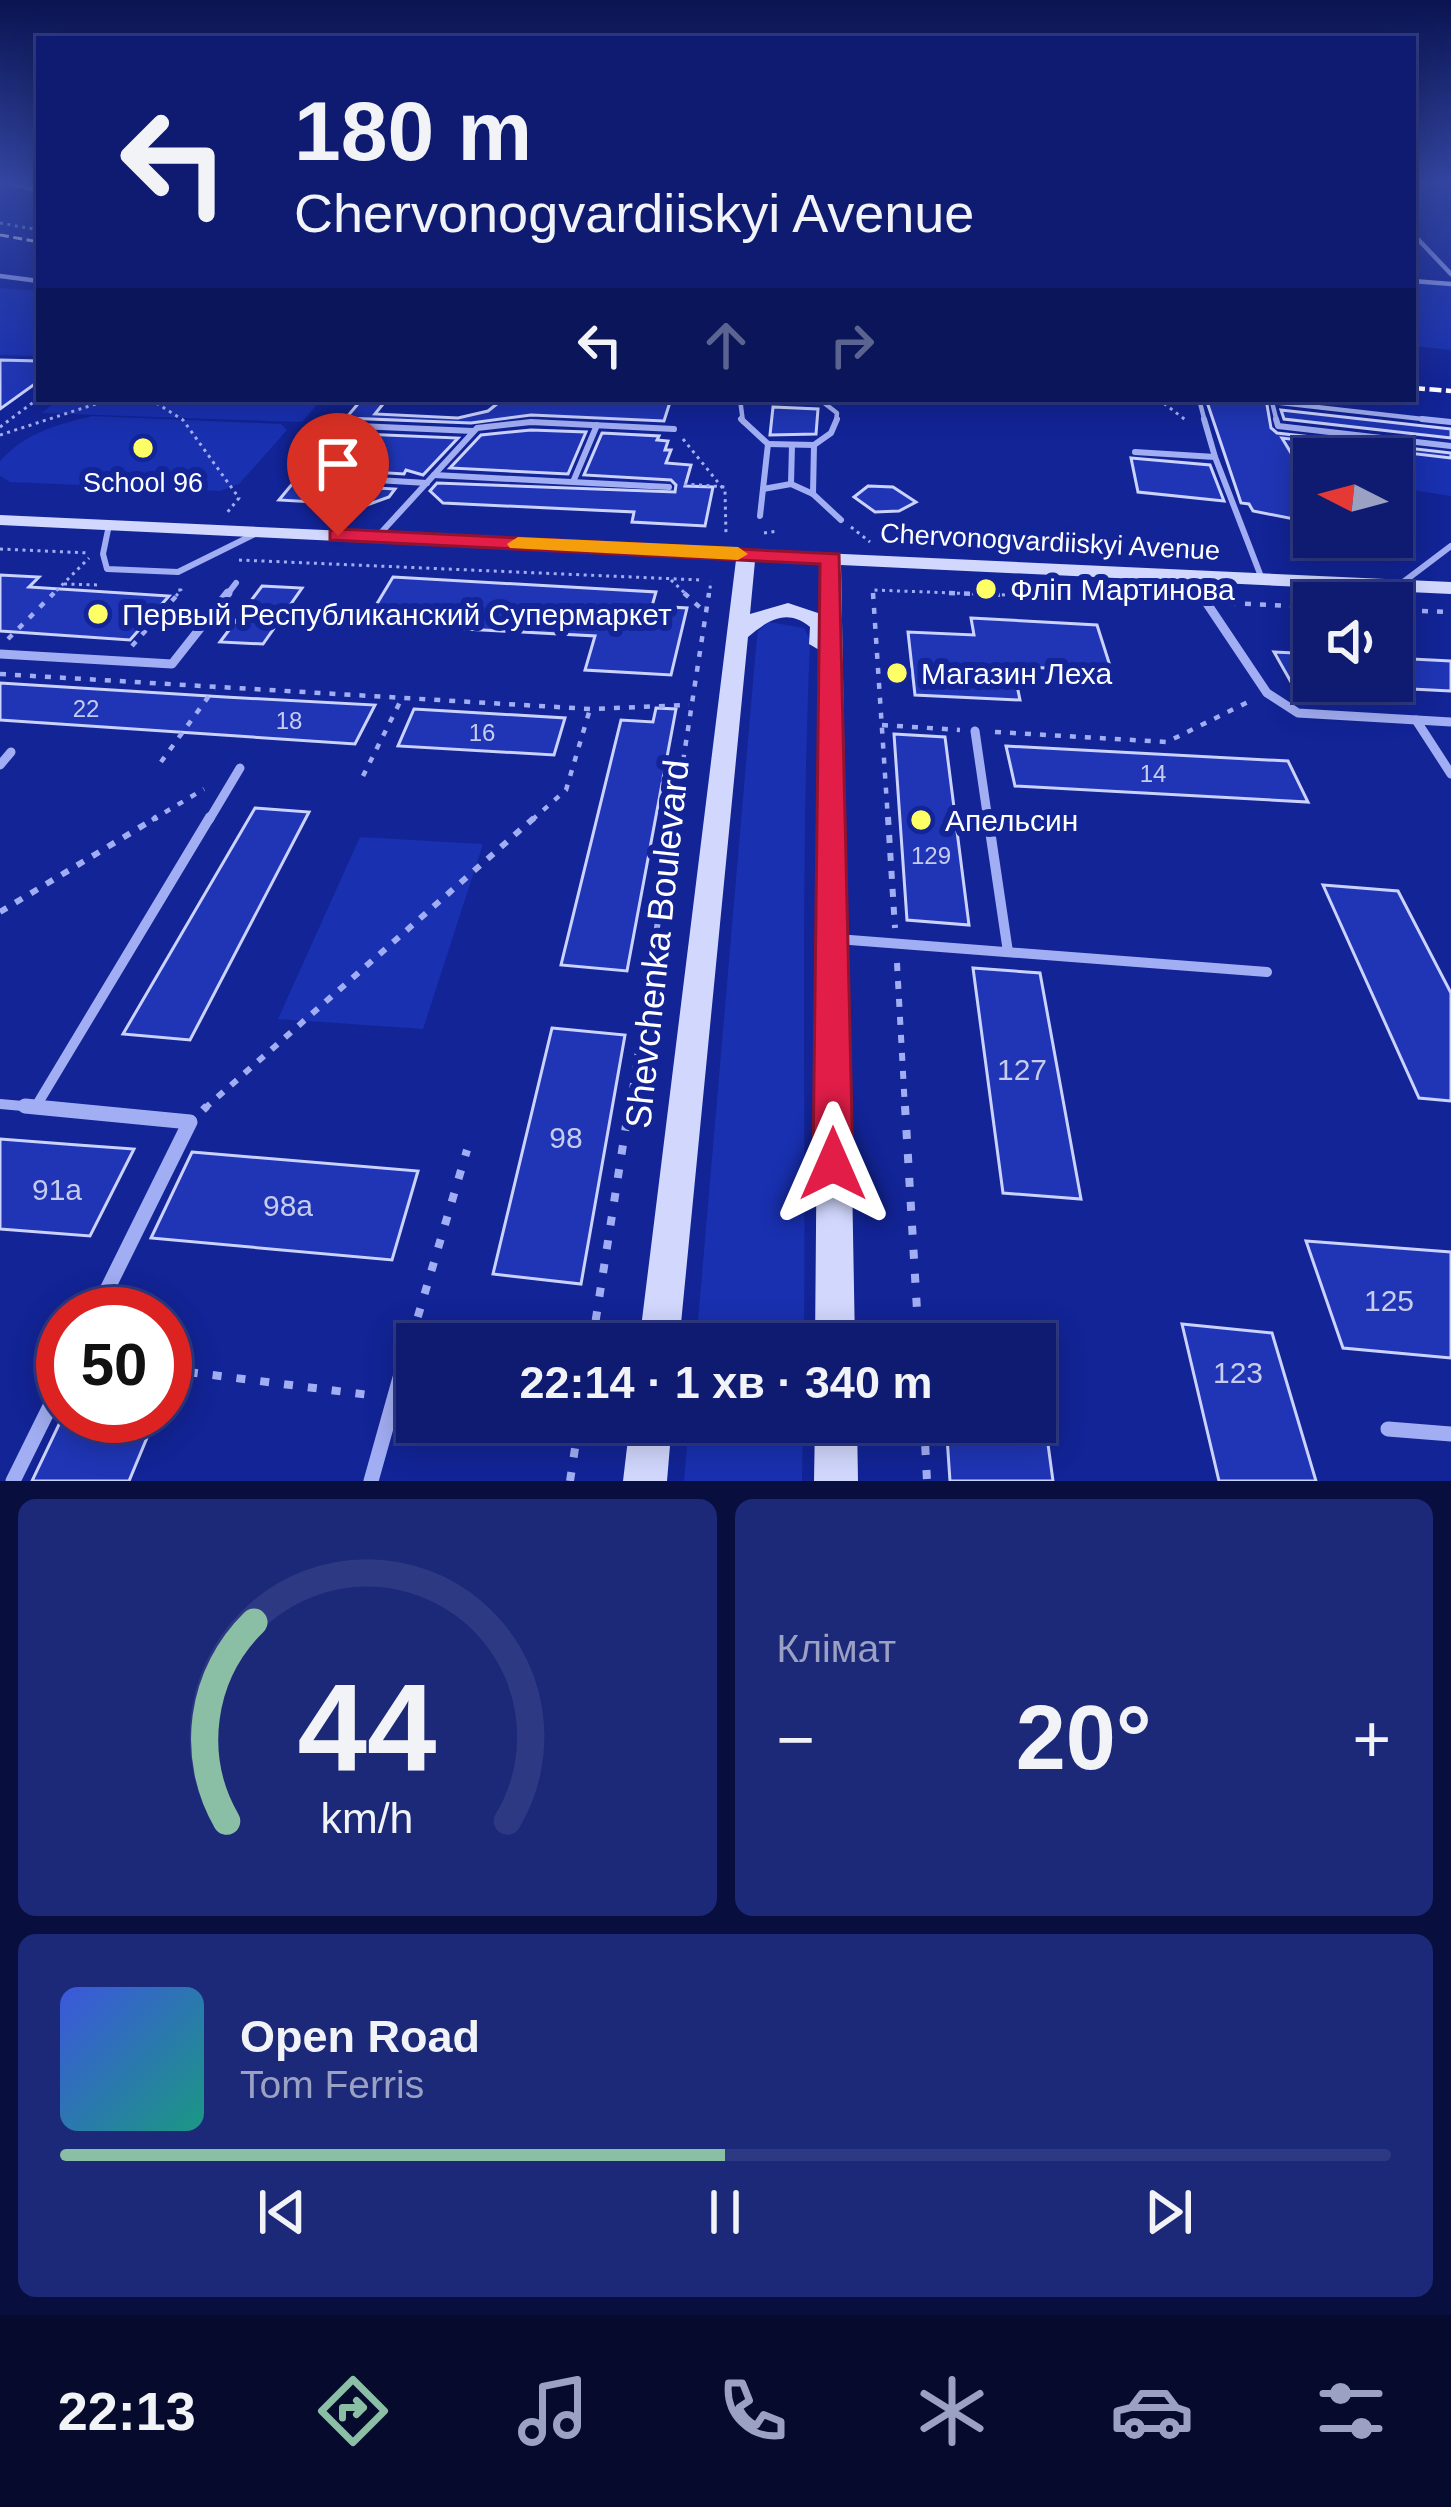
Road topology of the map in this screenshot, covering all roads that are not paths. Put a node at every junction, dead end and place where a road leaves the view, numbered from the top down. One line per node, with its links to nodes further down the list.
1 (1428, 250): 2 (lane)
2 (1438, 261): 3 (lane); 4 (lane)
3 (1451, 262)
4 (1451, 274)
5 (0, 276): 6 (lane)
6 (36, 281)
7 (1416, 281): 8 (lane)
8 (1451, 284)
9 (739, 402): 20 (lane)
10 (823, 402): 15 (lane)
11 (835, 402): 15 (lane)
12 (1200, 402): 25 (lane)
13 (1272, 402): 23 (lane)
14 (1287, 402): 16 (lane)
15 (837, 413): 22 (lane)
16 (1451, 422)
17 (597, 425): 18 (lane); 19 (lane); 27 (lane)
18 (674, 429)
19 (473, 431): 26 (lane); 28 (lane)
20 (768, 444): 21 (lane); 31 (lane)
21 (792, 445): 22 (lane); 29 (lane)
22 (814, 445): 32 (lane)
23 (1451, 446)
24 (1135, 452): 25 (lane)
25 (1216, 457): 43 (lane)
26 (434, 475): 27 (lane); 28 (lane)
27 (573, 482): 30 (lane)
28 (427, 483): 38 (lane)
29 (790, 484): 31 (lane); 32 (lane)
30 (669, 488)
31 (763, 489): 33 (lane)
32 (813, 494): 35 (lane)
33 (760, 516)
34 (0, 520): 36 (main road, Chervonogvardiiskyi Avenue)
35 (841, 520)
36 (109, 525): 37 (main road, Chervonogvardiiskyi Avenue); 37 (lane)
37 (259, 532): 38 (main road, Chervonogvardiiskyi Avenue)
38 (377, 537): 40 (main road, Chervonogvardiiskyi Avenue)
39 (1451, 546): 45 (lane)
40 (746, 554): 41 (main road, Chervonogvardiiskyi Avenue); 49 (main road, Shevchenka Boulevard)
41 (831, 558): 42 (main road, Chervonogvardiiskyi Avenue); 58 (main road)
42 (1189, 576): 43 (main road, Chervonogvardiiskyi Avenue); 51 (lane)
43 (1262, 579): 44 (main road, Chervonogvardiiskyi Avenue)
44 (1320, 582)
45 (1402, 582)
46 (236, 583): 50 (lane)
47 (1413, 587): 48 (main road, Chervonogvardiiskyi Avenue)
48 (1451, 588)
49 (736, 635): 58 (main road); 65 (main road, Shevchenka Boulevard)
50 (0, 650)
51 (1416, 720): 52 (lane); 57 (lane)
52 (1451, 722)
53 (975, 730): 60 (lane)
54 (11, 752): 55 (lane)
55 (0, 765)
56 (240, 768): 63 (lane)
57 (1451, 774)
58 (831, 899): 59 (main road)
59 (832, 938): 60 (lane); 66 (main road)
60 (1008, 952): 61 (lane)
61 (1267, 972)
62 (0, 1104): 63 (lane)
63 (35, 1108): 64 (lane)
64 (108, 1287)
65 (661, 1323)
66 (835, 1323)
67 (396, 1394): 74 (lane)
68 (1388, 1429): 69 (lane)
69 (1451, 1434)
70 (36, 1435): 73 (lane)
71 (649, 1443): 75 (main road)
72 (836, 1443): 76 (main road)
73 (13, 1481)
74 (371, 1481)
75 (645, 1481)
76 (836, 1481)

